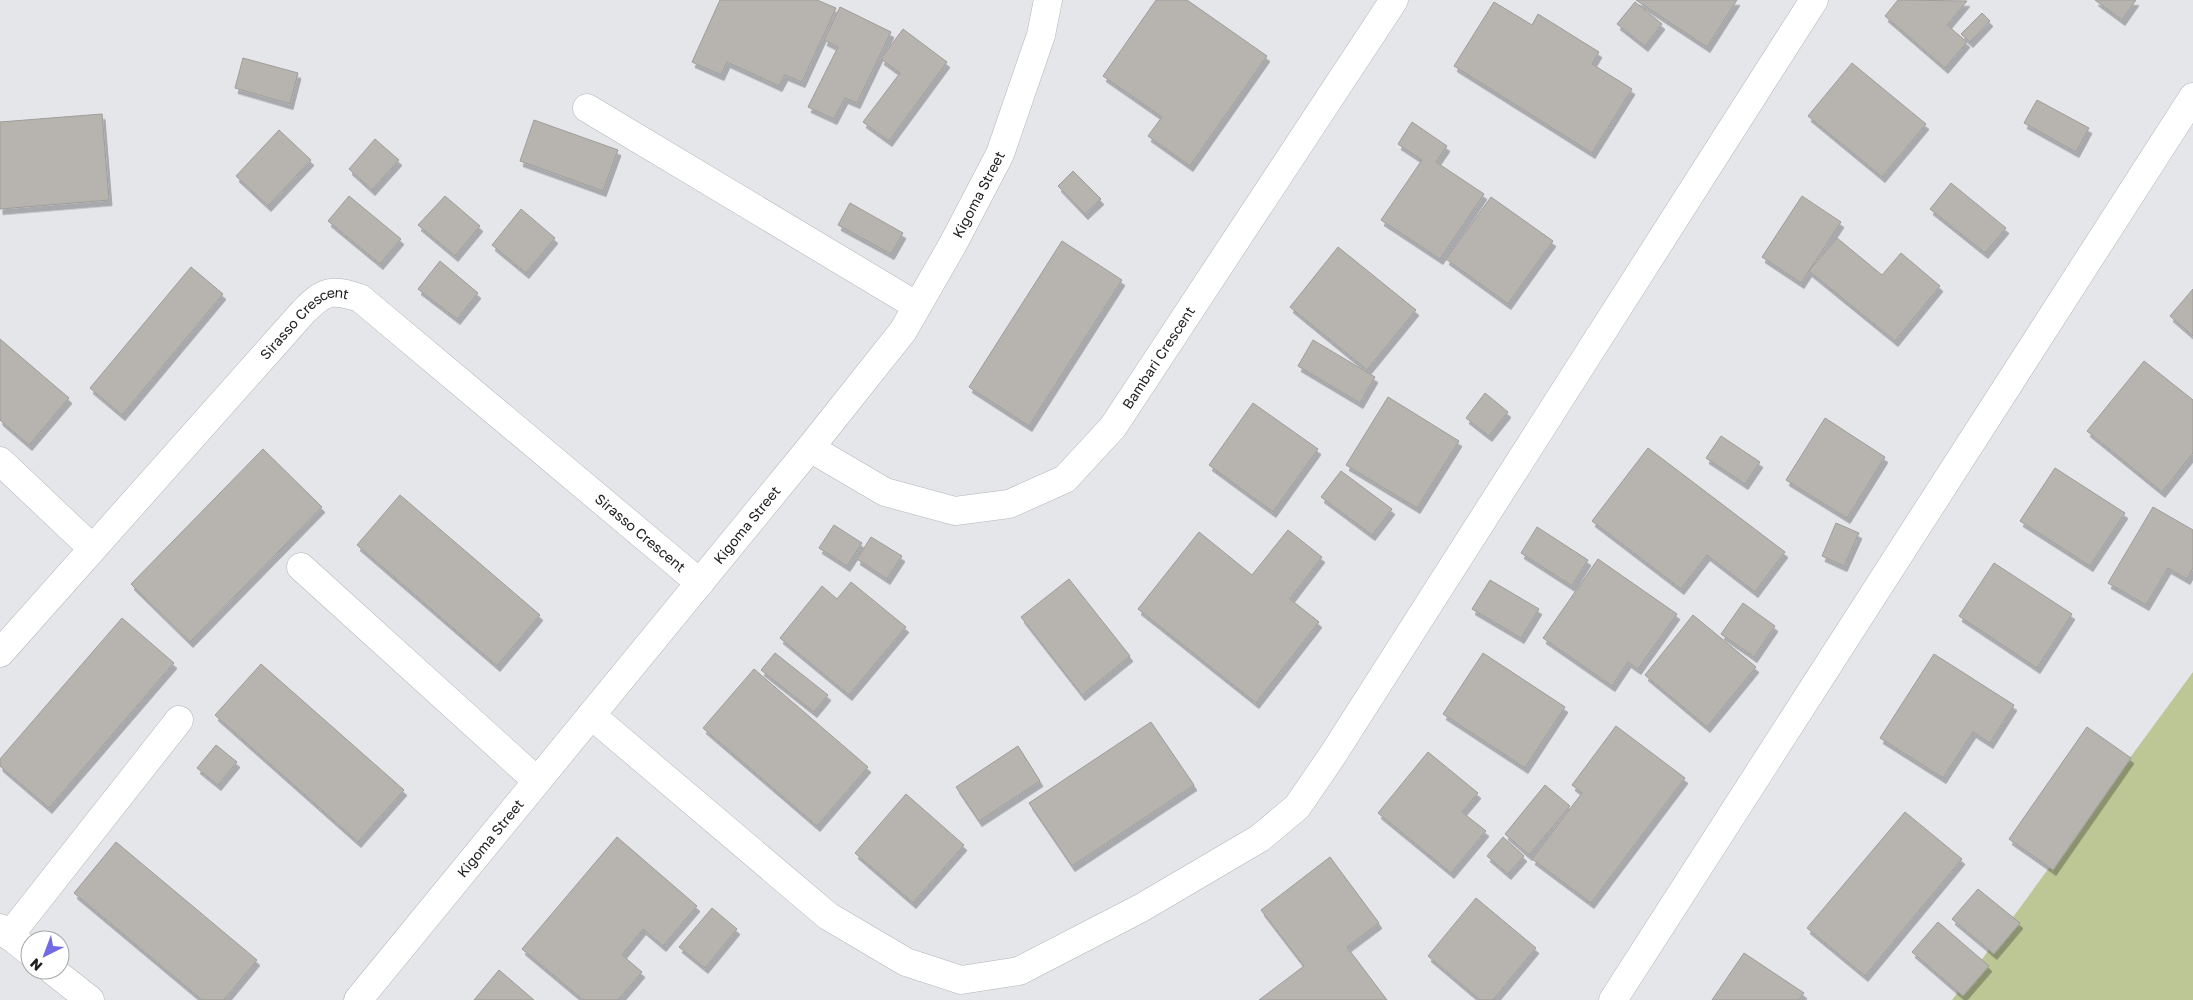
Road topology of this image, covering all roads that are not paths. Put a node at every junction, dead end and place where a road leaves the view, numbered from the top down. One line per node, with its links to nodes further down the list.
1 (1048, 0): 6 (street, Kigoma Street)
2 (1394, 0): 7 (street, Bambari Crescent)
3 (1814, 0): 13 (street)
4 (2193, 98): 20 (street)
5 (587, 108): 6 (street)
6 (917, 306): 7 (street, Kigoma Street)
7 (810, 448): 11 (street, Kigoma Street)
8 (0, 461): 9 (street)
9 (92, 548): 11 (street, Sirasso Crescent); 12 (street, Sirasso Crescent)
10 (301, 567): 15 (street)
11 (700, 583): 13 (street, Kigoma Street)
12 (0, 653)
13 (591, 715): 15 (street, Kigoma Street)
14 (179, 720): 16 (street)
15 (537, 781): 19 (street, Kigoma Street)
16 (13, 939)
17 (65, 980): 18 (street)
18 (90, 1000)
19 (359, 1000)
20 (1613, 1000)

